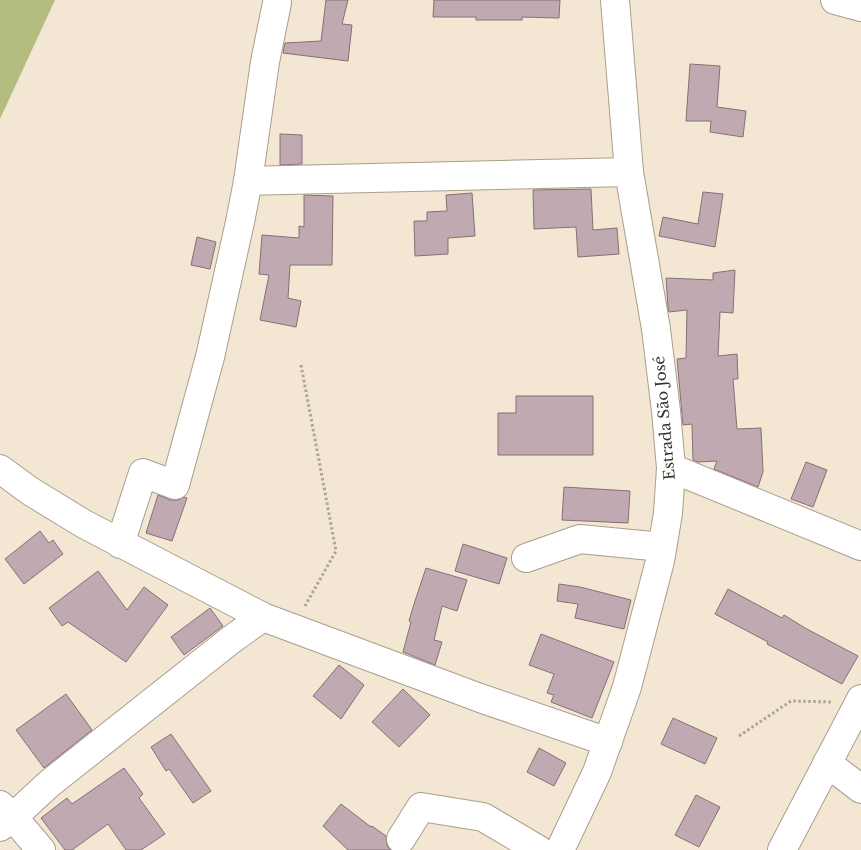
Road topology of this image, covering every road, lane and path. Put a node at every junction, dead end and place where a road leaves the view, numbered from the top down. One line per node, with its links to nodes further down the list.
1 (615, 0): 5 (street, Estrada São José)
2 (835, 0): 4 (street)
3 (277, 3): 6 (street)
4 (861, 7)
5 (630, 172): 6 (street); 8 (street, Estrada São José)
6 (248, 181): 10 (street)
7 (301, 366): 15 (path)
8 (672, 468): 11 (street); 12 (street, Estrada São José)
9 (0, 469): 10 (street)
10 (120, 544): 14 (street)
11 (861, 546)
12 (662, 547): 13 (street); 18 (street, Estrada São José)
13 (526, 558)
14 (263, 617): 15 (street); 21 (street)
15 (293, 628): 18 (street)
16 (858, 704): 17 (path); 19 (street)
17 (739, 736)
18 (608, 742): 25 (street, Estrada São José)
19 (827, 763): 20 (street); 26 (street)
20 (861, 789)
21 (4, 817): 23 (street)
22 (401, 839): 24 (street)
23 (40, 850)
24 (539, 850)
25 (560, 850)
26 (782, 850)

